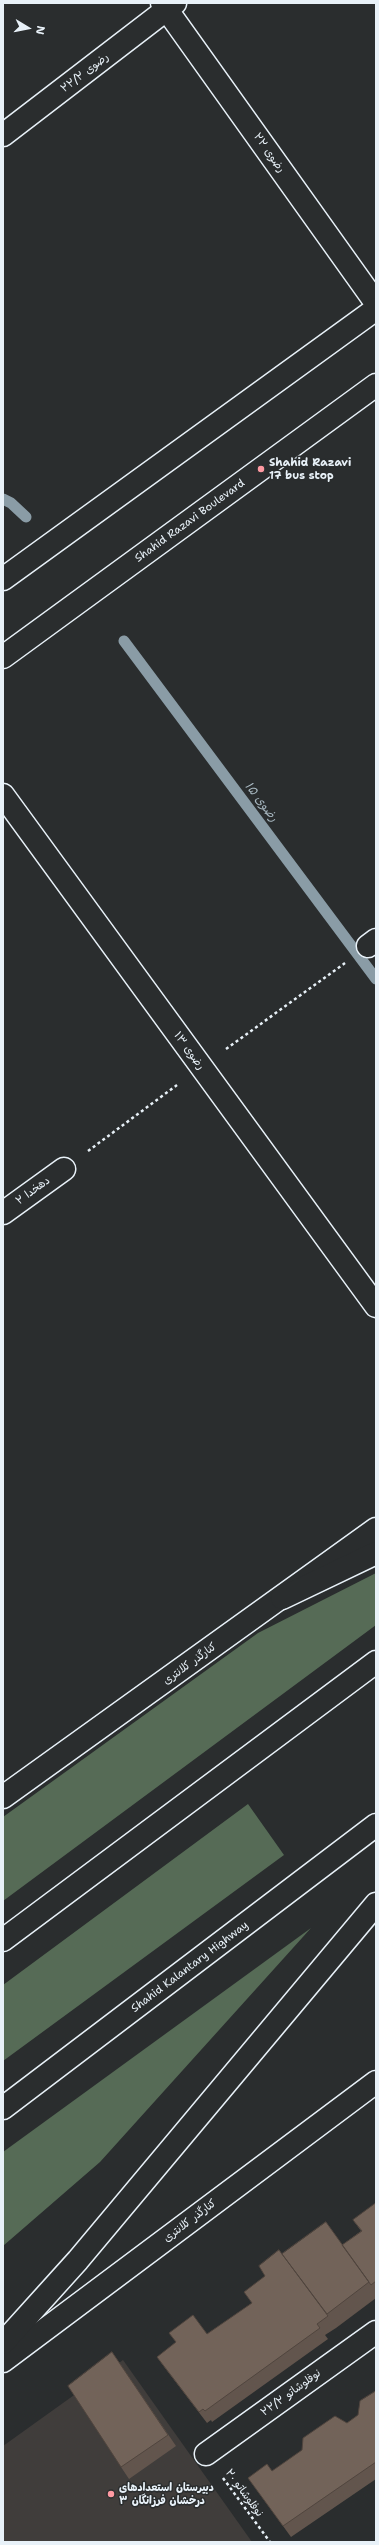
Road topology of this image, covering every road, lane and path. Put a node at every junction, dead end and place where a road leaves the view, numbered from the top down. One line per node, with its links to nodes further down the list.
1 (168, 6): 2 (main road, رضوی ۲۲/۲); 3 (main road, رضوی ۲۲)
2 (3, 135)
3 (376, 303)
4 (376, 309): 6 (main road)
5 (376, 385): 7 (main road, Shahid Razavi Boulevard)
6 (3, 579)
7 (3, 657)
8 (3, 795): 11 (main road, رضوی ۱۳)
9 (64, 1168): 10 (main road, دهخدا ۲)
10 (3, 1213)
11 (376, 1306)
12 (376, 1529): 14 (main road, کنارگذر کلانتری)
13 (376, 1552): 14 (main road)
14 (282, 1598): 16 (main road, کنارگذر کلانتری)
15 (376, 1662): 19 (main road)
16 (3, 1797)
17 (376, 1826): 21 (main road, Shahid Kalantary Highway)
18 (376, 1904): 23 (main road)
19 (3, 1940)
20 (376, 2082): 24 (main road, کنارگذر کلانتری)
21 (3, 2108)
22 (376, 2332): 25 (main road, نوفلوشاتو ۲۲/۲)
23 (3, 2342)
24 (3, 2361)
25 (206, 2454): 26 (path, نوفلوشاتو ۲۰)
26 (270, 2542)

